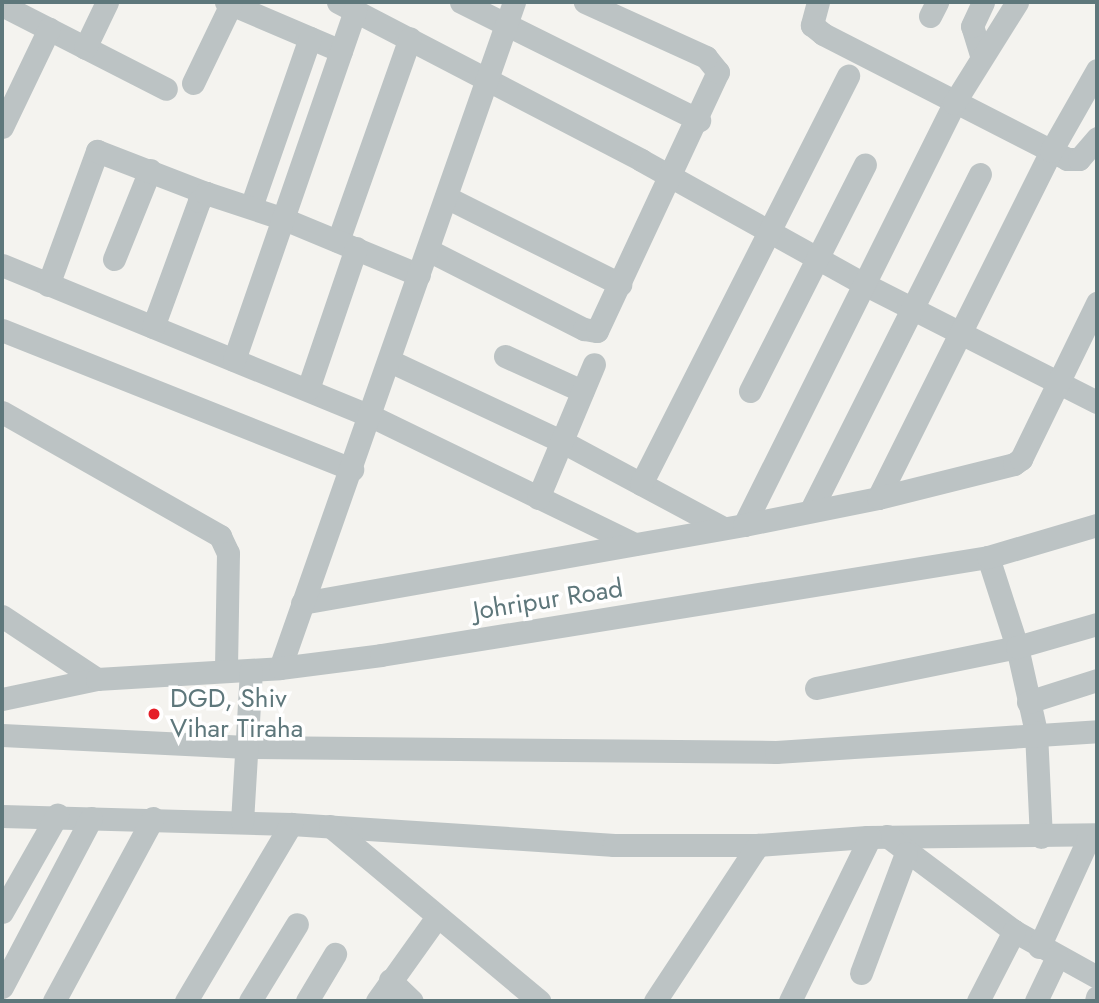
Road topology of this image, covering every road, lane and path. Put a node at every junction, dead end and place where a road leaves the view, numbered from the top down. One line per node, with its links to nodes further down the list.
1 (107, 2): 15 (street)
2 (461, 2): 11 (street)
3 (514, 2): 11 (street)
4 (586, 2): 24 (street)
5 (818, 2): 23 (street)
6 (983, 2): 17 (street)
7 (1017, 2): 17 (street)
8 (229, 3): 13 (street); 21 (street)
9 (2, 5): 12 (street)
10 (347, 6): 14 (street); 16 (street)
11 (506, 24): 20 (street); 24 (street)
12 (49, 29): 15 (street); 25 (street)
13 (310, 38): 16 (street); 34 (street)
14 (410, 38): 20 (street); 37 (street)
15 (85, 48): 22 (street)
16 (341, 51): 35 (street)
17 (981, 55): 23 (street)
18 (1097, 71): 27 (street)
19 (848, 76): 36 (street)
20 (487, 77): 31 (street); 33 (street)
21 (193, 83)
22 (166, 89)
23 (954, 103): 27 (street); 44 (street)
24 (699, 120): 31 (street)
25 (2, 127)
26 (1097, 138): 27 (street)
27 (1052, 151): 50 (street)
28 (865, 164): 40 (street)
29 (150, 170): 32 (street); 39 (street); 45 (street)
30 (980, 174): 47 (street)
31 (672, 176): 36 (street); 43 (street)
32 (206, 193): 34 (street); 48 (street)
33 (446, 197): 38 (street); 43 (street)
34 (251, 207): 35 (street)
35 (284, 219): 37 (street); 52 (street)
36 (771, 233): 40 (street); 64 (street)
37 (347, 244): 42 (street); 56 (street)
38 (428, 250): 42 (street); 43 (street)
39 (114, 259)
40 (818, 259): 44 (street); 58 (street)
41 (2, 265): 45 (street)
42 (419, 275): 53 (street)
43 (620, 284)
44 (864, 284): 47 (street); 69 (street)
45 (48, 285): 48 (street)
46 (1097, 303): 55 (street)
47 (914, 308): 50 (street); 67 (street)
48 (153, 327): 52 (street)
49 (2, 330): 63 (street)
50 (962, 332): 55 (street); 66 (street)
51 (505, 356): 57 (street)
52 (234, 360): 56 (street)
53 (390, 361): 61 (street); 62 (street)
54 (594, 364): 57 (street)
55 (1057, 382): 59 (street); 66 (street)
56 (308, 390): 61 (street)
57 (582, 391): 62 (street)
58 (750, 391)
59 (1097, 402)
60 (2, 412): 78 (street)
61 (371, 416): 63 (street); 65 (street)
62 (561, 441): 64 (street); 65 (street)
63 (352, 469): 72 (street)
64 (641, 484): 69 (street)
65 (538, 498): 70 (street)
66 (878, 498): 67 (street)
67 (811, 510): 69 (street)
68 (1097, 525): 71 (street, Johripur Road)
69 (734, 527): 70 (street)
70 (635, 544): 72 (street)
71 (988, 557): 75 (street); 76 (street, Johripur Road)
72 (302, 603): 76 (street)
73 (2, 616): 79 (street)
74 (1097, 624): 75 (street)
75 (1017, 647): 81 (street); 83 (street)
76 (280, 668): 77 (street, Johripur Road)
77 (251, 670): 78 (street, Johripur Road); 87 (street)
78 (226, 671): 79 (street, Johripur Road)
79 (97, 679): 82 (street, Johripur Road)
80 (1097, 680): 83 (street)
81 (816, 688)
82 (2, 699)
83 (1028, 702): 85 (street)
84 (1097, 731): 85 (street)
85 (1037, 732): 87 (street); 97 (street)
86 (2, 735): 87 (street)
87 (247, 747): 88 (street)
88 (242, 812): 92 (street); 93 (street)
89 (57, 815): 90 (street); 91 (street); 100 (street)
90 (2, 816)
91 (91, 818): 92 (street); 109 (street)
92 (153, 818): 111 (street)
93 (291, 824): 94 (street); 112 (street)
94 (330, 826): 98 (street); 101 (street)
95 (1093, 834): 97 (street); 104 (street)
96 (878, 837): 97 (street); 98 (street); 99 (street); 119 (street)
97 (1041, 837)
98 (758, 845): 118 (street)
99 (906, 853): 103 (street); 107 (street)
100 (2, 912)
101 (437, 917): 108 (street); 110 (street)
102 (297, 924): 113 (street)
103 (1014, 931): 104 (street); 120 (street)
104 (1048, 952): 106 (street); 121 (street)
105 (335, 954): 114 (street)
106 (1095, 969)
107 (861, 974)
108 (390, 980): 115 (street); 116 (street)
109 (2, 987)
110 (514, 994): 117 (street)
111 (54, 1001)
112 (186, 1001)
113 (250, 1001)
114 (307, 1001)
115 (377, 1001)
116 (412, 1001)
117 (539, 1001)
118 (655, 1001)
119 (790, 1001)
120 (978, 1001)
121 (1036, 1001)

